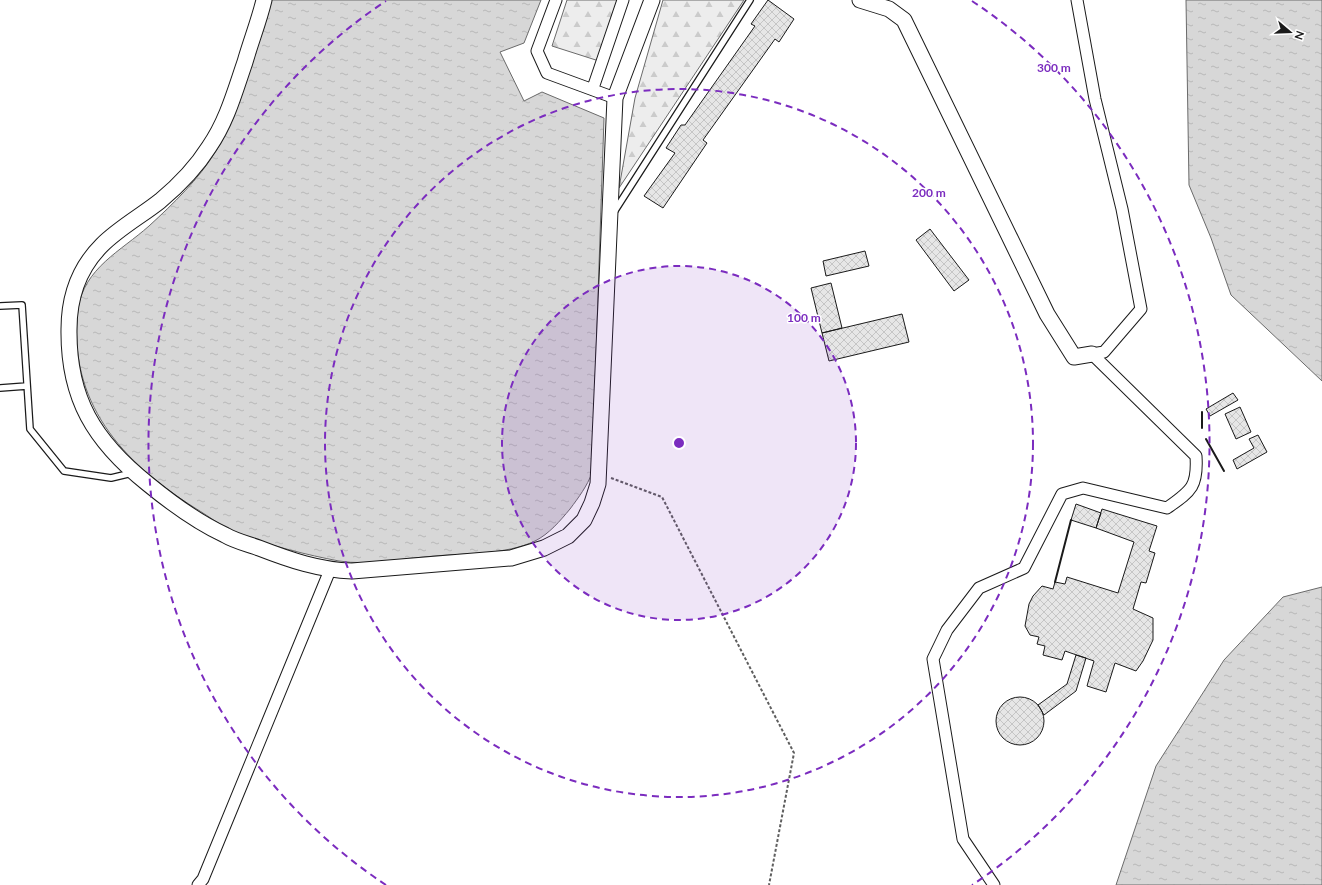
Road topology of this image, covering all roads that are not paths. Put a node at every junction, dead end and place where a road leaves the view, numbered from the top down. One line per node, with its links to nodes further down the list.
1 (264, 0): 15 (street)
2 (556, 0): 8 (street)
3 (624, 0): 8 (street)
4 (652, 0): 9 (street)
5 (750, 0): 10 (lane)
6 (860, 0): 12 (street)
7 (1077, 0): 12 (street)
8 (592, 88): 9 (street)
9 (615, 98): 10 (street)
10 (609, 221): 16 (street)
11 (0, 306): 13 (lane)
12 (1092, 354): 18 (street)
13 (27, 386): 14 (lane); 15 (lane)
14 (0, 388)
15 (133, 472): 16 (street)
16 (330, 570): 17 (street)
17 (198, 885)
18 (994, 885)

